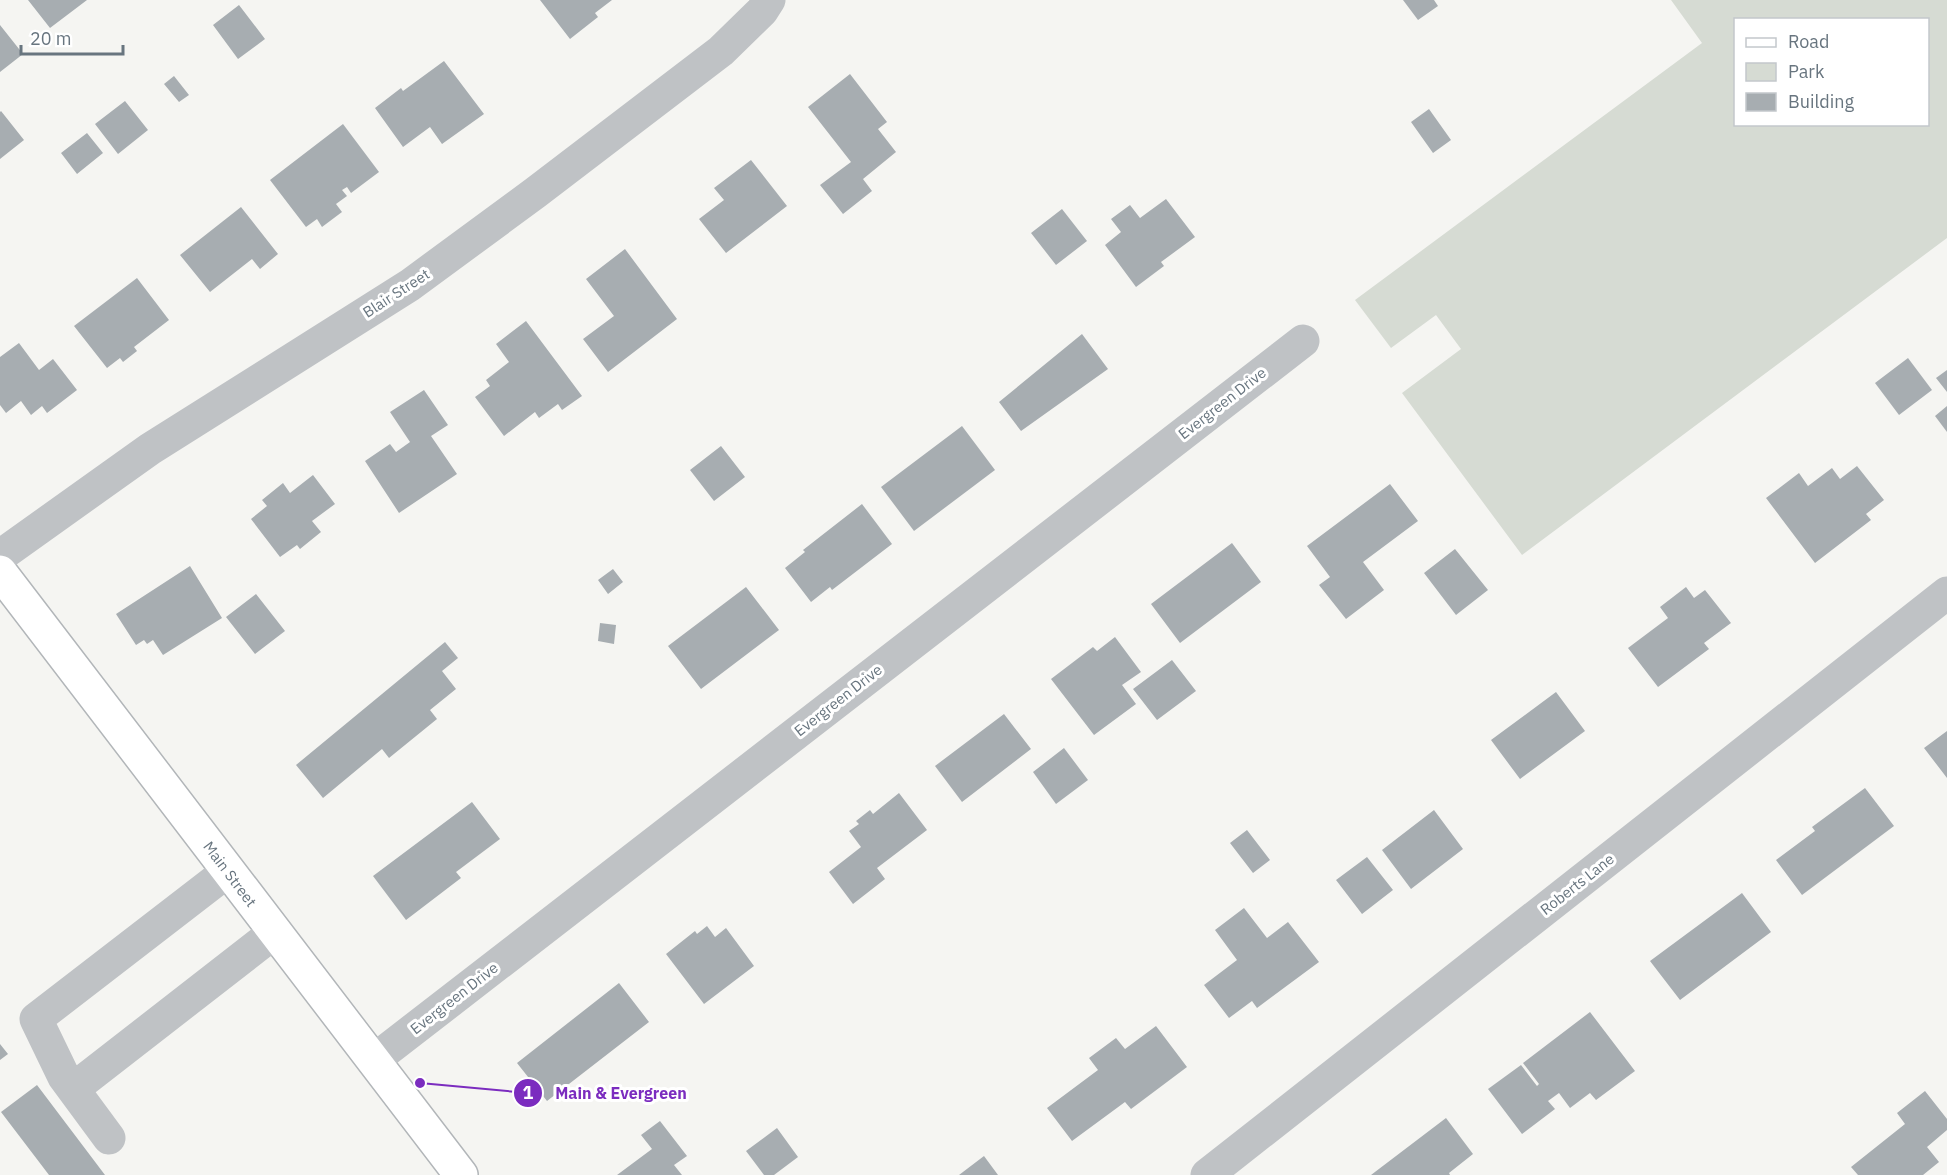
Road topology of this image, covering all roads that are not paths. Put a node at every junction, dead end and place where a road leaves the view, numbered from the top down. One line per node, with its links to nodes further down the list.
1 (769, 0): 3 (street, Blair Street)
2 (1303, 341): 7 (street, Evergreen Drive)
3 (2, 576): 5 (main road, Main Street)
4 (1947, 593): 11 (street, Roberts Lane)
5 (228, 871): 6 (main road, Main Street); 8 (street)
6 (275, 932): 7 (main road, Main Street); 8 (street)
7 (374, 1060): 10 (main road, Main Street)
8 (73, 1089): 9 (street)
9 (109, 1138)
10 (461, 1175)
11 (1207, 1175)

